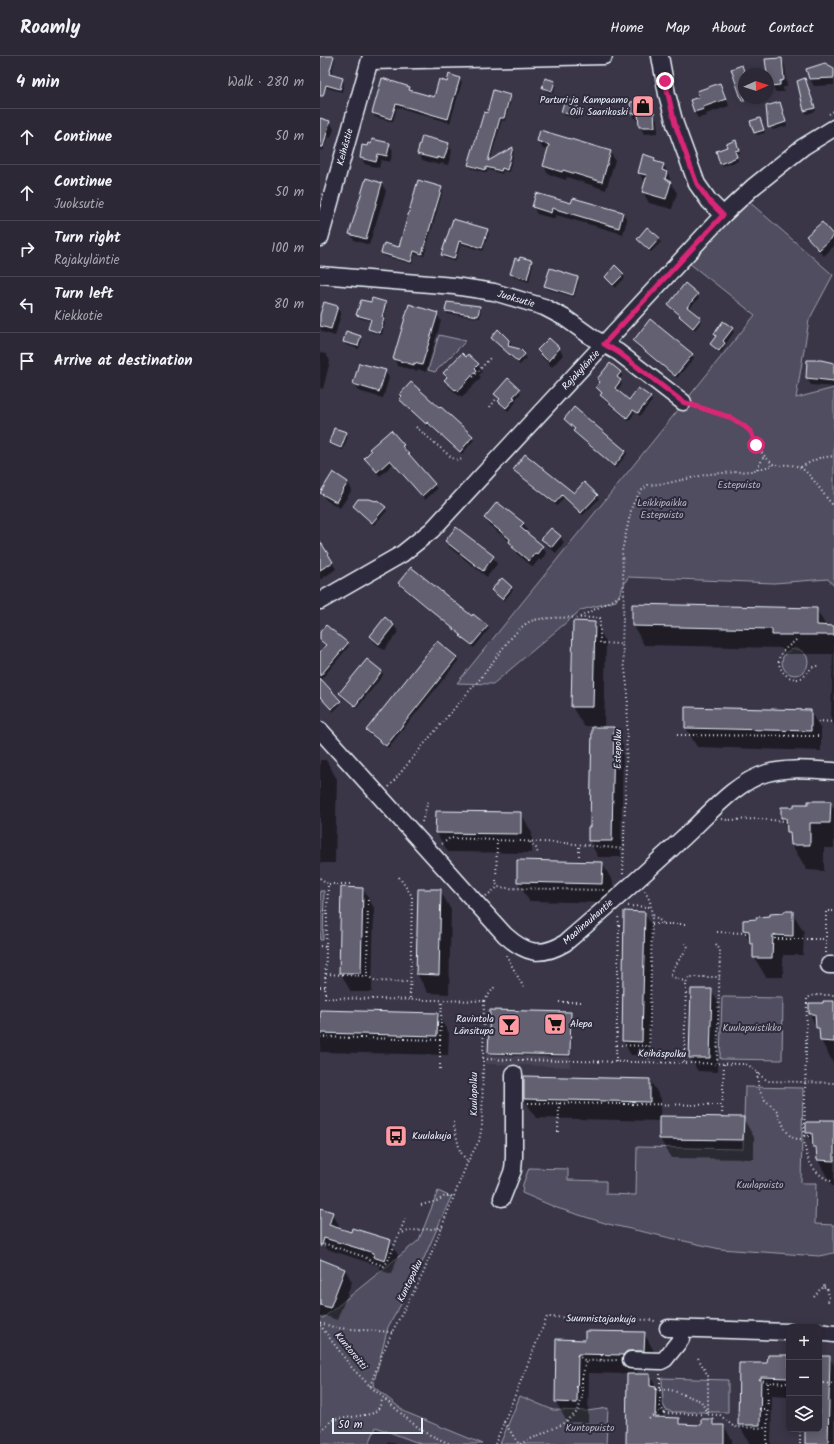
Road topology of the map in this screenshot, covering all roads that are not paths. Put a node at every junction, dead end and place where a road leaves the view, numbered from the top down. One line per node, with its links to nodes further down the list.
1 (604, 56): 3 (street)
2 (660, 56): 5 (street)
3 (370, 58): 6 (street, Keihästie)
4 (834, 128): 5 (street, Rajakyläntie)
5 (723, 215): 8 (street, Rajakyläntie)
6 (320, 238)
7 (320, 275): 8 (street, Juoksutie)
8 (604, 344): 9 (street, Juoksutie); 10 (street, Rajakyläntie)
9 (683, 402)
10 (320, 601)
11 (320, 730): 12 (street, Maalinauhantie)
12 (834, 771)
13 (514, 1074): 14 (street)
14 (502, 1198)
15 (786, 1332): 18 (street)
16 (822, 1332): 17 (street)
17 (834, 1334)
18 (631, 1360)

